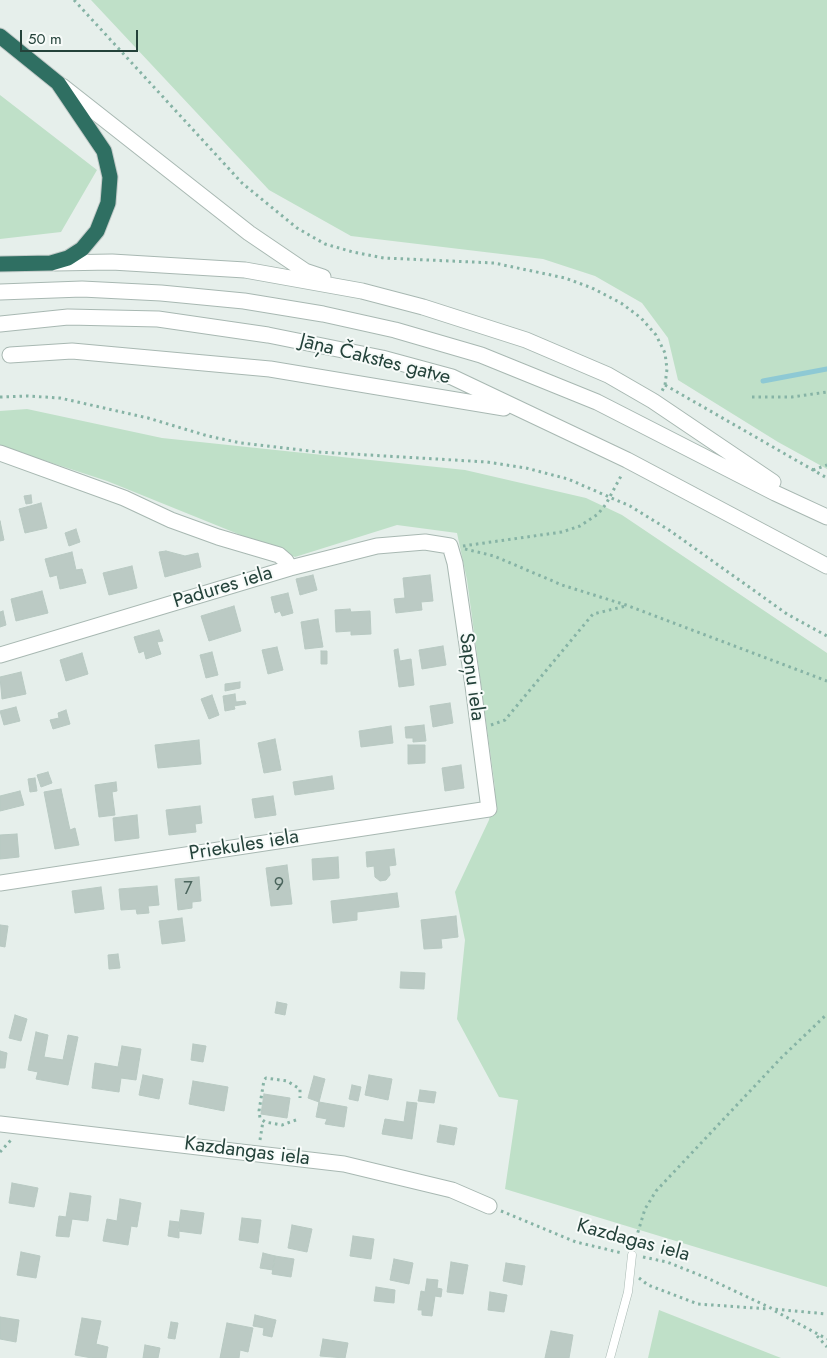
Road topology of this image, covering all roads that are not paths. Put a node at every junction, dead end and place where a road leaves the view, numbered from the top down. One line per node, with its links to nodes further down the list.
1 (0, 36): 2 (highway)
2 (58, 83): 4 (highway); 5 (street)
3 (0, 264): 4 (highway)
4 (51, 264): 5 (street)
5 (362, 291): 11 (street)
6 (0, 292): 11 (street, Jāņa Čakstes gatve)
7 (0, 324): 9 (street, Jāņa Čakstes gatve)
8 (10, 355): 9 (street)
9 (521, 411): 13 (street, Jāņa Čakstes gatve)
10 (0, 452): 14 (street)
11 (826, 516)
12 (450, 546): 14 (street, Padures iela); 16 (street, Sapņu iela)
13 (827, 566)
14 (290, 568): 15 (street, Padures iela)
15 (0, 655)
16 (489, 809): 17 (street, Priekules iela)
17 (0, 883)
18 (0, 1124): 19 (street, Kazdangas iela)
19 (488, 1206)
20 (632, 1255): 21 (lane)
21 (610, 1358)

